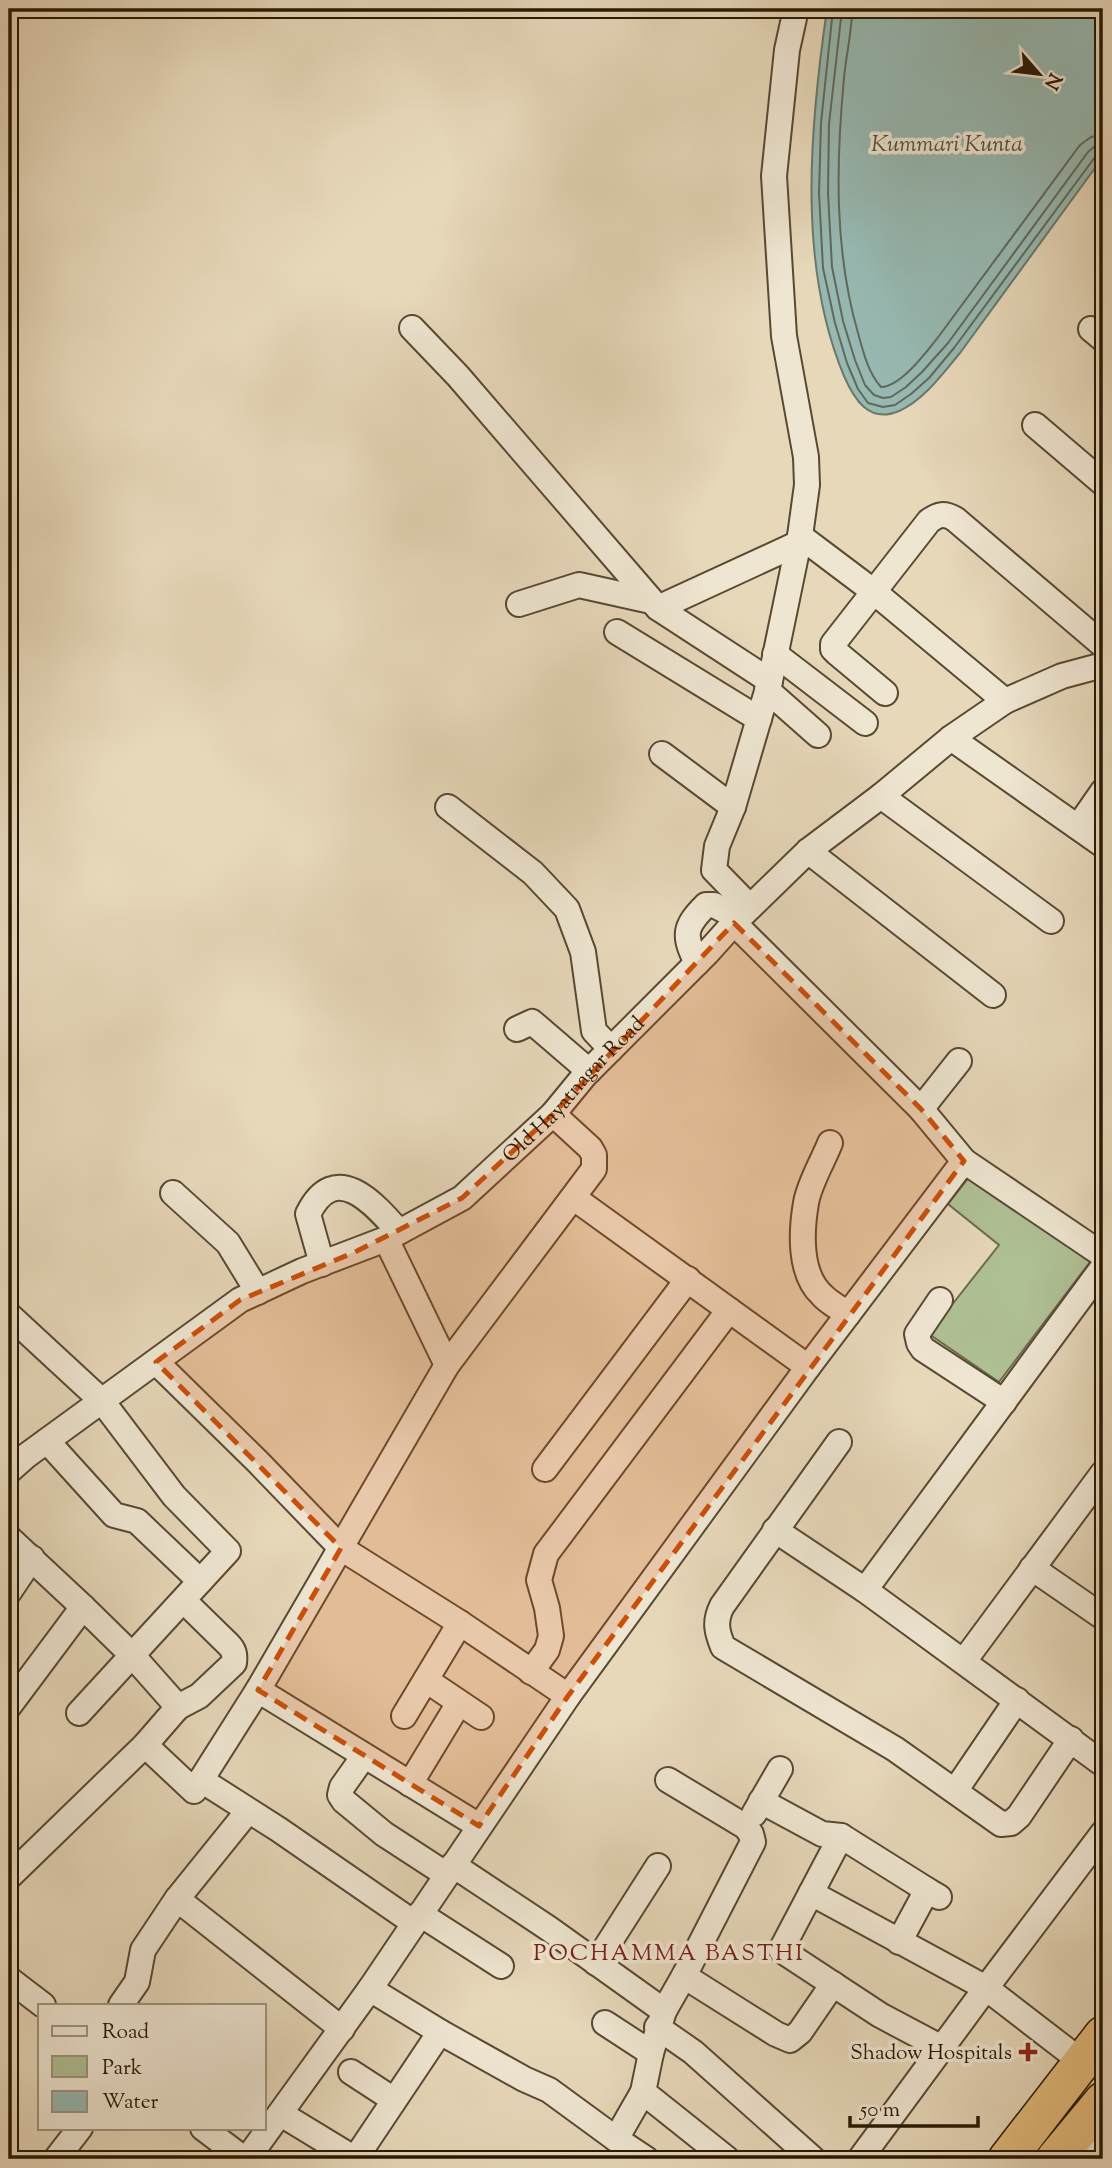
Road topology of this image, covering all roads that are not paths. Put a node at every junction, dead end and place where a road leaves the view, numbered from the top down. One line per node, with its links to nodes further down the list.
1 (796, 9): 5 (street)
2 (412, 328): 7 (street)
3 (1035, 425): 4 (street)
4 (1103, 483)
5 (799, 540): 6 (street); 7 (street); 11 (street)
6 (873, 592): 10 (street); 15 (street); 16 (street)
7 (651, 600): 8 (street); 14 (street)
8 (519, 604)
9 (617, 632): 17 (street)
10 (1103, 645): 13 (street)
11 (775, 654): 14 (street); 18 (street)
12 (1103, 665): 13 (street, Old Hayatnagar Road)
13 (1062, 676): 16 (street, Old Hayatnagar Road)
14 (769, 686): 17 (street); 19 (street)
15 (885, 693)
16 (1005, 701): 20 (street, Old Hayatnagar Road)
17 (759, 719): 25 (street)
18 (865, 723)
19 (818, 735)
20 (951, 738): 23 (street, Old Hayatnagar Road); 26 (street)
21 (662, 754): 25 (street)
22 (1103, 791): 26 (street)
23 (881, 796): 28 (street, Old Hayatnagar Road); 30 (street)
24 (448, 807): 34 (street)
25 (733, 807): 29 (street)
26 (1078, 827): 27 (street)
27 (1103, 845)
28 (807, 851): 29 (street, Old Hayatnagar Road); 32 (street)
29 (741, 916): 31 (street, Old Hayatnagar Road); 31 (street); 37 (street)
30 (1051, 921)
31 (697, 963): 34 (street, Old Hayatnagar Road)
32 (993, 995)
33 (517, 1028): 36 (street)
34 (611, 1049): 36 (street, Old Hayatnagar Road)
35 (960, 1061): 37 (street)
36 (589, 1071): 38 (street, Old Hayatnagar Road)
37 (921, 1109): 40 (street)
38 (552, 1114): 42 (street); 43 (street, Old Hayatnagar Road)
39 (830, 1143): 50 (street)
40 (964, 1161): 44 (street); 50 (street)
41 (173, 1192): 47 (street)
42 (574, 1198): 46 (street); 53 (street)
43 (392, 1235): 45 (street, Old Hayatnagar Road); 45 (street); 53 (street)
44 (1101, 1252): 56 (street)
45 (322, 1264): 47 (street, Old Hayatnagar Road)
46 (688, 1279): 49 (street); 59 (street)
47 (258, 1292): 52 (street, Old Hayatnagar Road)
48 (940, 1300): 56 (street)
49 (729, 1310): 54 (street); 76 (street)
50 (848, 1314): 54 (street)
51 (9, 1315): 55 (street)
52 (156, 1362): 55 (street, Old Hayatnagar Road); 64 (street)
53 (447, 1365): 64 (street)
54 (808, 1367): 79 (street)
55 (102, 1401): 57 (street, Old Hayatnagar Road); 67 (street)
56 (1004, 1402): 68 (street)
57 (47, 1441): 60 (street, Old Hayatnagar Road); 67 (street)
58 (839, 1442): 62 (street)
59 (545, 1469)
60 (9, 1471)
61 (1101, 1480): 66 (street)
62 (775, 1530): 68 (street); 95 (street)
63 (9, 1538): 65 (street)
64 (341, 1548): 73 (street); 78 (street)
65 (32, 1558): 69 (street); 71 (street)
66 (1032, 1568): 72 (street); 75 (street)
67 (200, 1581): 70 (street)
68 (865, 1590): 75 (street)
69 (9, 1592)
70 (184, 1601): 74 (street); 83 (street)
71 (83, 1607): 74 (street); 82 (street)
72 (1103, 1617)
73 (460, 1623): 76 (street); 77 (street)
74 (132, 1655): 83 (street); 84 (street)
75 (964, 1661): 80 (street)
76 (531, 1672): 79 (street)
77 (426, 1680): 81 (street); 85 (street)
78 (258, 1690): 89 (street); 92 (street)
79 (568, 1696): 98 (street)
80 (1017, 1700): 87 (street); 95 (street)
81 (459, 1703): 86 (street); 94 (street)
82 (9, 1706)
83 (178, 1707): 88 (street)
84 (79, 1713)
85 (404, 1716)
86 (481, 1717)
87 (1071, 1739): 90 (street); 95 (street)
88 (145, 1745): 92 (street); 104 (street)
89 (364, 1756): 94 (street); 103 (street)
90 (1103, 1764)
91 (780, 1769): 96 (street)
92 (201, 1780): 97 (street)
93 (668, 1780): 99 (street)
94 (410, 1784): 98 (street)
95 (955, 1791)
96 (761, 1801): 99 (street); 101 (street)
97 (248, 1811): 106 (street); 107 (street)
98 (479, 1826): 103 (street)
99 (746, 1827): 111 (street)
100 (1103, 1833): 114 (street)
101 (841, 1836): 105 (street); 108 (street)
102 (659, 1866): 109 (street)
103 (450, 1870): 107 (street); 109 (street)
104 (9, 1877)
105 (811, 1893): 108 (street); 113 (street)
106 (177, 1899): 117 (street); 120 (street)
107 (417, 1919): 110 (street); 115 (street)
108 (899, 1942): 114 (street)
109 (596, 1962): 118 (street)
110 (501, 1966)
111 (684, 1976): 113 (street); 118 (street)
112 (9, 1979): 116 (street)
113 (833, 1984): 122 (street)
114 (986, 1988): 122 (street); 123 (street)
115 (370, 1989): 120 (street); 121 (street)
116 (42, 2004)
117 (122, 2004)
118 (661, 2019): 124 (street); 134 (street)
119 (605, 2023): 124 (street)
120 (342, 2029): 129 (street)
121 (440, 2032): 127 (street); 132 (street)
122 (942, 2048): 135 (street)
123 (1093, 2049): 140 (highway)
124 (650, 2053): 126 (street)
125 (351, 2072): 127 (street)
126 (643, 2092): 132 (street); 139 (street)
127 (394, 2100): 129 (street)
128 (1103, 2101): 133 (highway)
129 (281, 2114): 137 (street)
130 (78, 2130): 136 (street)
131 (206, 2130): 137 (street)
132 (616, 2140): 138 (street)
133 (1079, 2149)
134 (801, 2156)
135 (866, 2157)
136 (56, 2159)
137 (246, 2159)
138 (646, 2159)
139 (727, 2159)
140 (1007, 2159)

